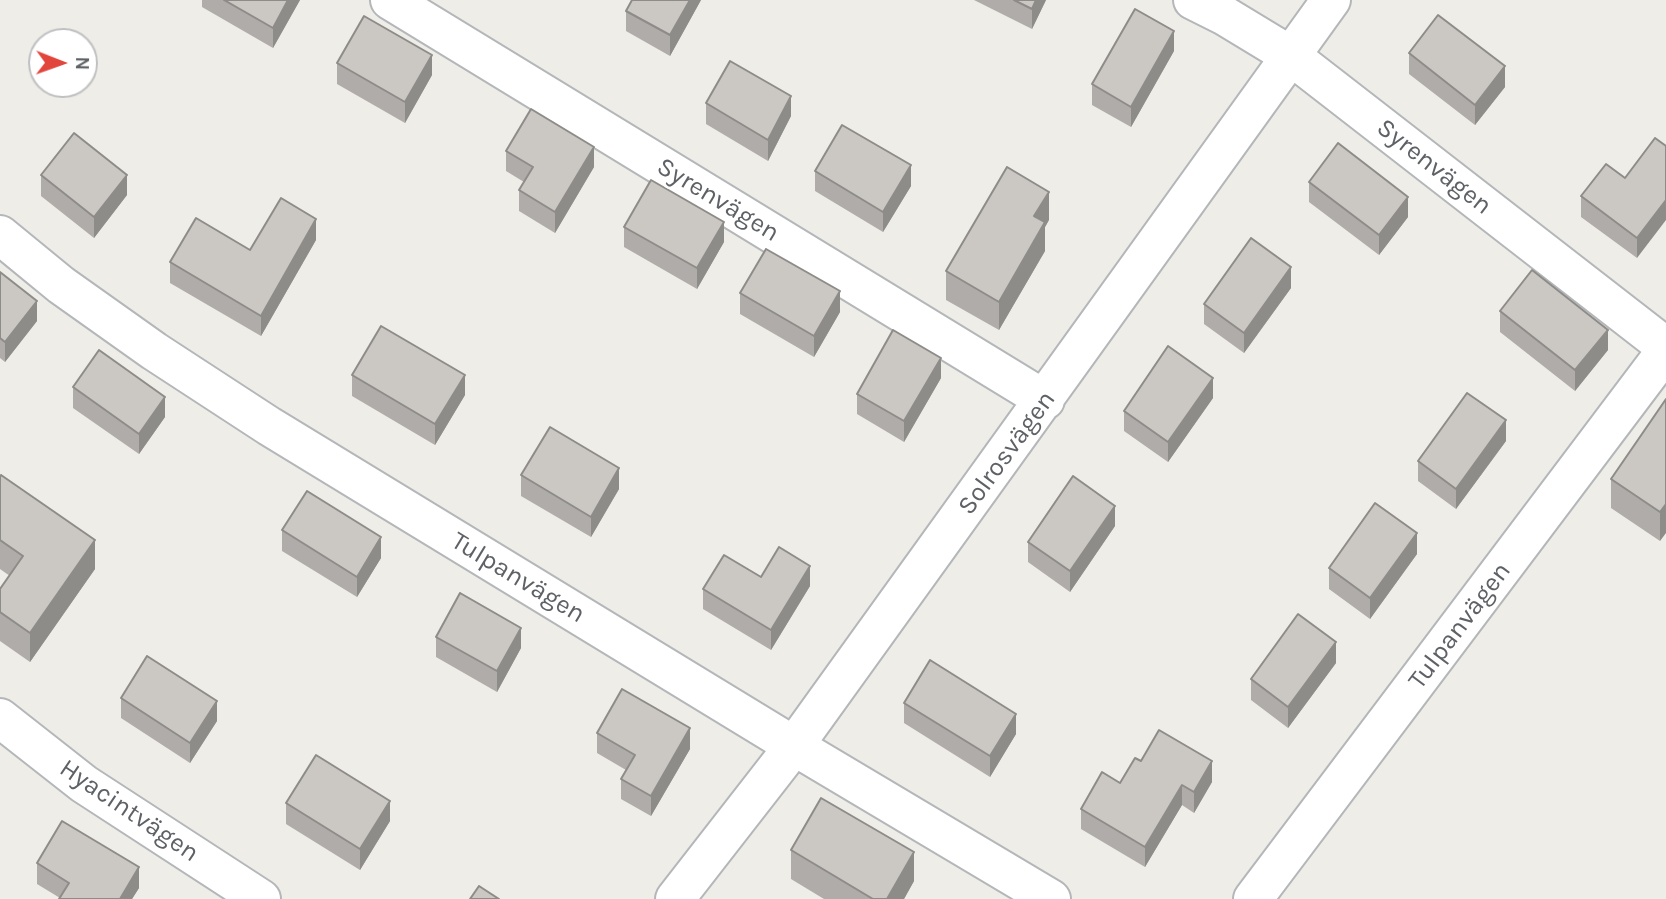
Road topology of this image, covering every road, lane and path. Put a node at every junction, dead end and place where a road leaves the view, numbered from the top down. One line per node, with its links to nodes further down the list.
1 (390, 0): 7 (street, Syrenvägen)
2 (1193, 0): 4 (street, Syrenvägen)
3 (1331, 0): 4 (street, Solrosvägen)
4 (1291, 56): 6 (street, Syrenvägen); 7 (street, Solrosvägen)
5 (0, 235): 9 (street, Tulpanvägen)
6 (1666, 349): 13 (street, Tulpanvägen)
7 (1045, 400): 9 (street, Solrosvägen)
8 (0, 718): 10 (street, Hyacintvägen)
9 (794, 746): 11 (street, Solrosvägen); 12 (street, Tulpanvägen)
10 (261, 899)
11 (675, 899)
12 (1051, 899)
13 (1253, 899)

